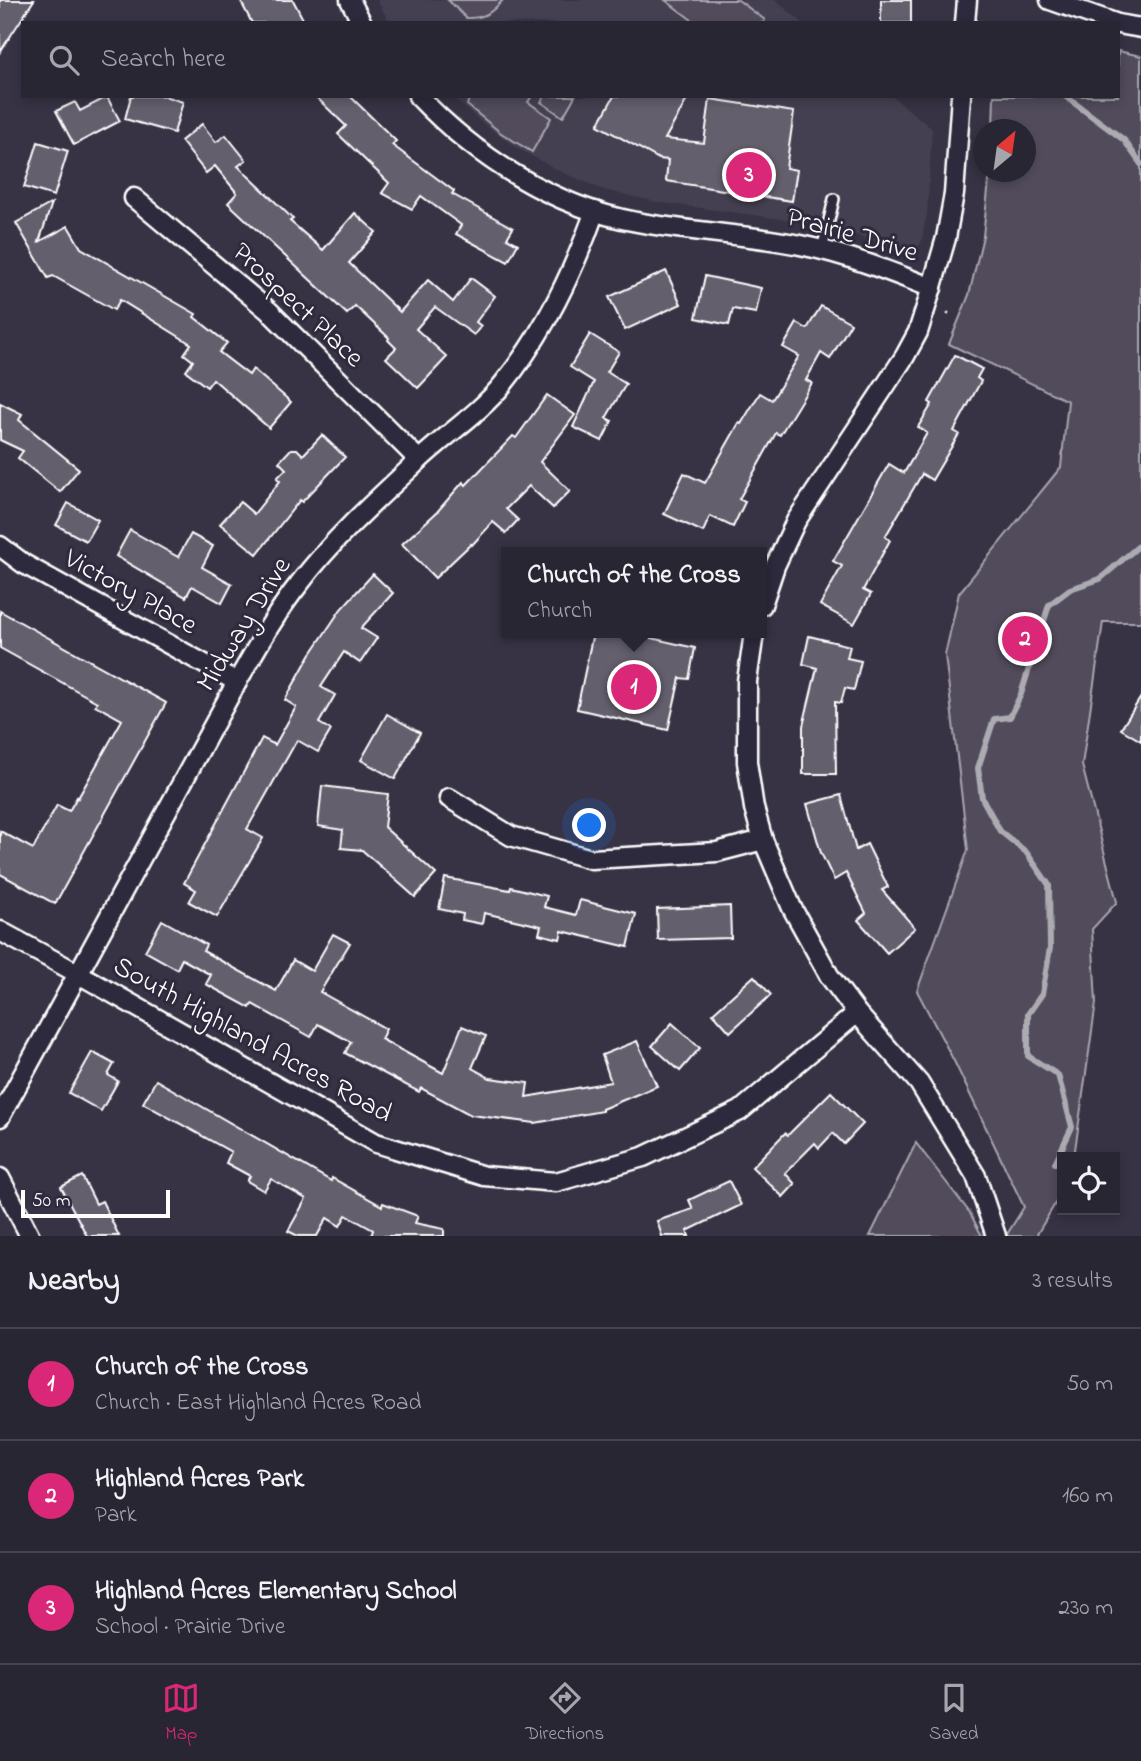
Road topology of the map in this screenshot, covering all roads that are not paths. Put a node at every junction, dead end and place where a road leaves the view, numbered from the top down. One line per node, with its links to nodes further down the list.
1 (350, 0): 4 (street)
2 (967, 0): 5 (street)
3 (1050, 0): 6 (street)
4 (361, 21)
5 (965, 21)
6 (1111, 21)
7 (1120, 24): 8 (street)
8 (1141, 28)
9 (420, 98): 13 (street, Prairie Drive)
10 (961, 98): 15 (street)
11 (134, 198): 16 (street, Prospect Place)
12 (834, 199): 14 (lane)
13 (595, 211): 14 (street, Prairie Drive); 16 (street, Midway Drive)
14 (822, 250): 15 (street, Prairie Drive)
15 (932, 288): 18 (street)
16 (419, 460): 20 (street, Midway Drive)
17 (0, 546): 20 (street, Victory Place)
18 (767, 590)
19 (753, 638): 22 (street)
20 (237, 682): 24 (street, Midway Drive)
21 (449, 798): 22 (street)
22 (762, 840): 25 (street)
23 (0, 931): 24 (street, South Highland Acres Road)
24 (77, 973): 25 (street, South Highland Acres Road); 26 (street, Midway Drive)
25 (857, 1013): 29 (street)
26 (0, 1116)
27 (0, 1178): 28 (street)
28 (30, 1236)
29 (996, 1236)

